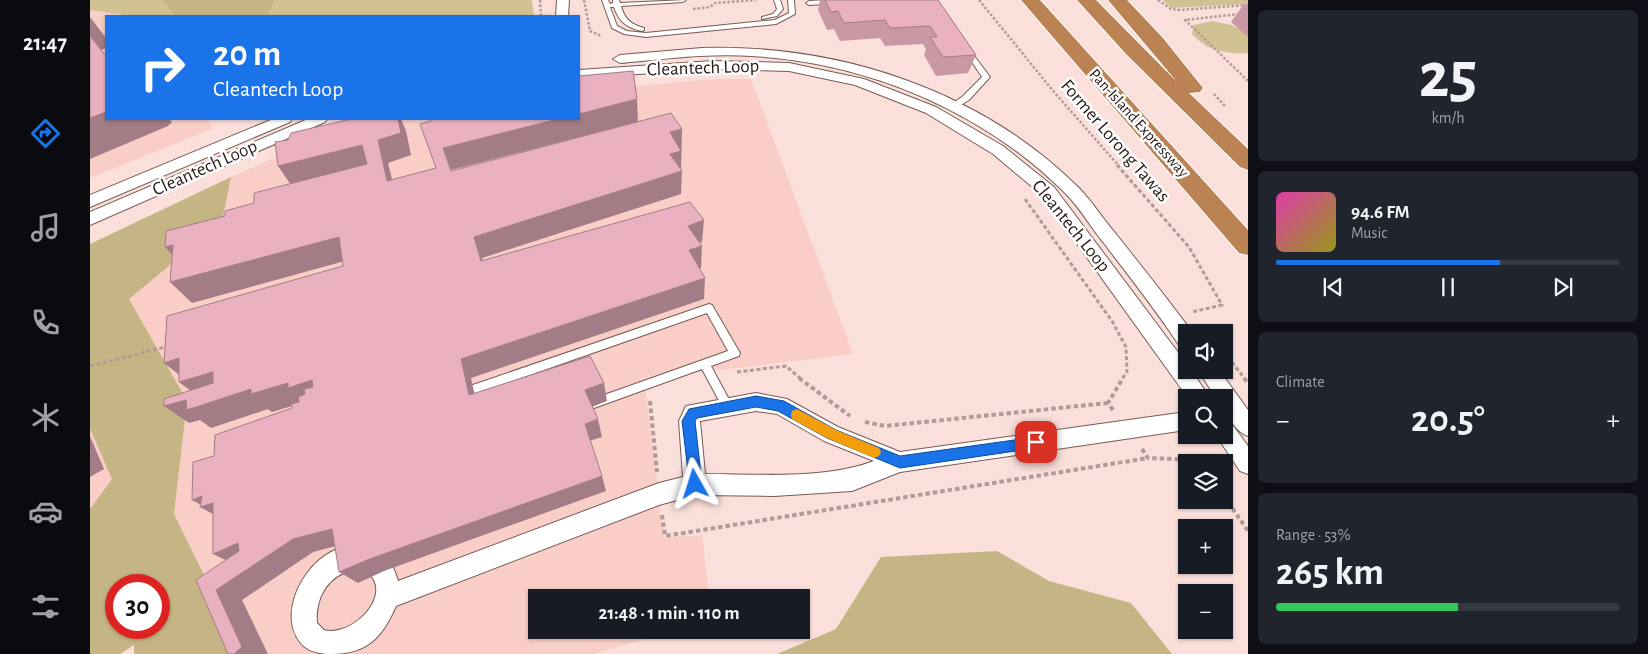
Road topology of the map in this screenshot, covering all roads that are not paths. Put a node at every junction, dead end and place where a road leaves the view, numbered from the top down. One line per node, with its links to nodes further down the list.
1 (562, 0): 13 (street)
2 (683, 0): 10 (lane)
3 (777, 0): 10 (lane)
4 (791, 0): 11 (lane)
5 (858, 0): 12 (lane)
6 (1014, 0): 15 (highway)
7 (1030, 0): 15 (highway, Pan-Island Expressway)
8 (1086, 0): 22 (highway)
9 (1117, 0): 21 (highway)
10 (617, 2): 11 (lane)
11 (606, 3)
12 (809, 3)
13 (562, 15)
14 (964, 46): 18 (lane)
15 (1071, 47): 25 (highway, Pan-Island Expressway)
16 (580, 62): 18 (street, Cleantech Loop)
17 (580, 74): 29 (street, Cleantech Loop)
18 (954, 107): 26 (street, Cleantech Loop)
19 (283, 120): 23 (street, Cleantech Loop)
20 (318, 120): 24 (street, Cleantech Loop)
21 (1248, 156)
22 (1248, 162)
23 (90, 201)
24 (90, 219)
25 (1248, 246)
26 (1178, 328)
27 (705, 364): 30 (lane); 31 (lane); 32 (lane)
28 (1213, 379): 33 (street)
29 (1193, 389)
30 (451, 397)
31 (728, 407): 36 (street); 38 (street)
32 (579, 409)
33 (1237, 419)
34 (1178, 422): 36 (street)
35 (1233, 443): 37 (street)
36 (900, 462): 38 (street)
37 (1248, 464)
38 (695, 484): 39 (street)
39 (387, 597): 40 (street); 40 (street)
40 (313, 648)

